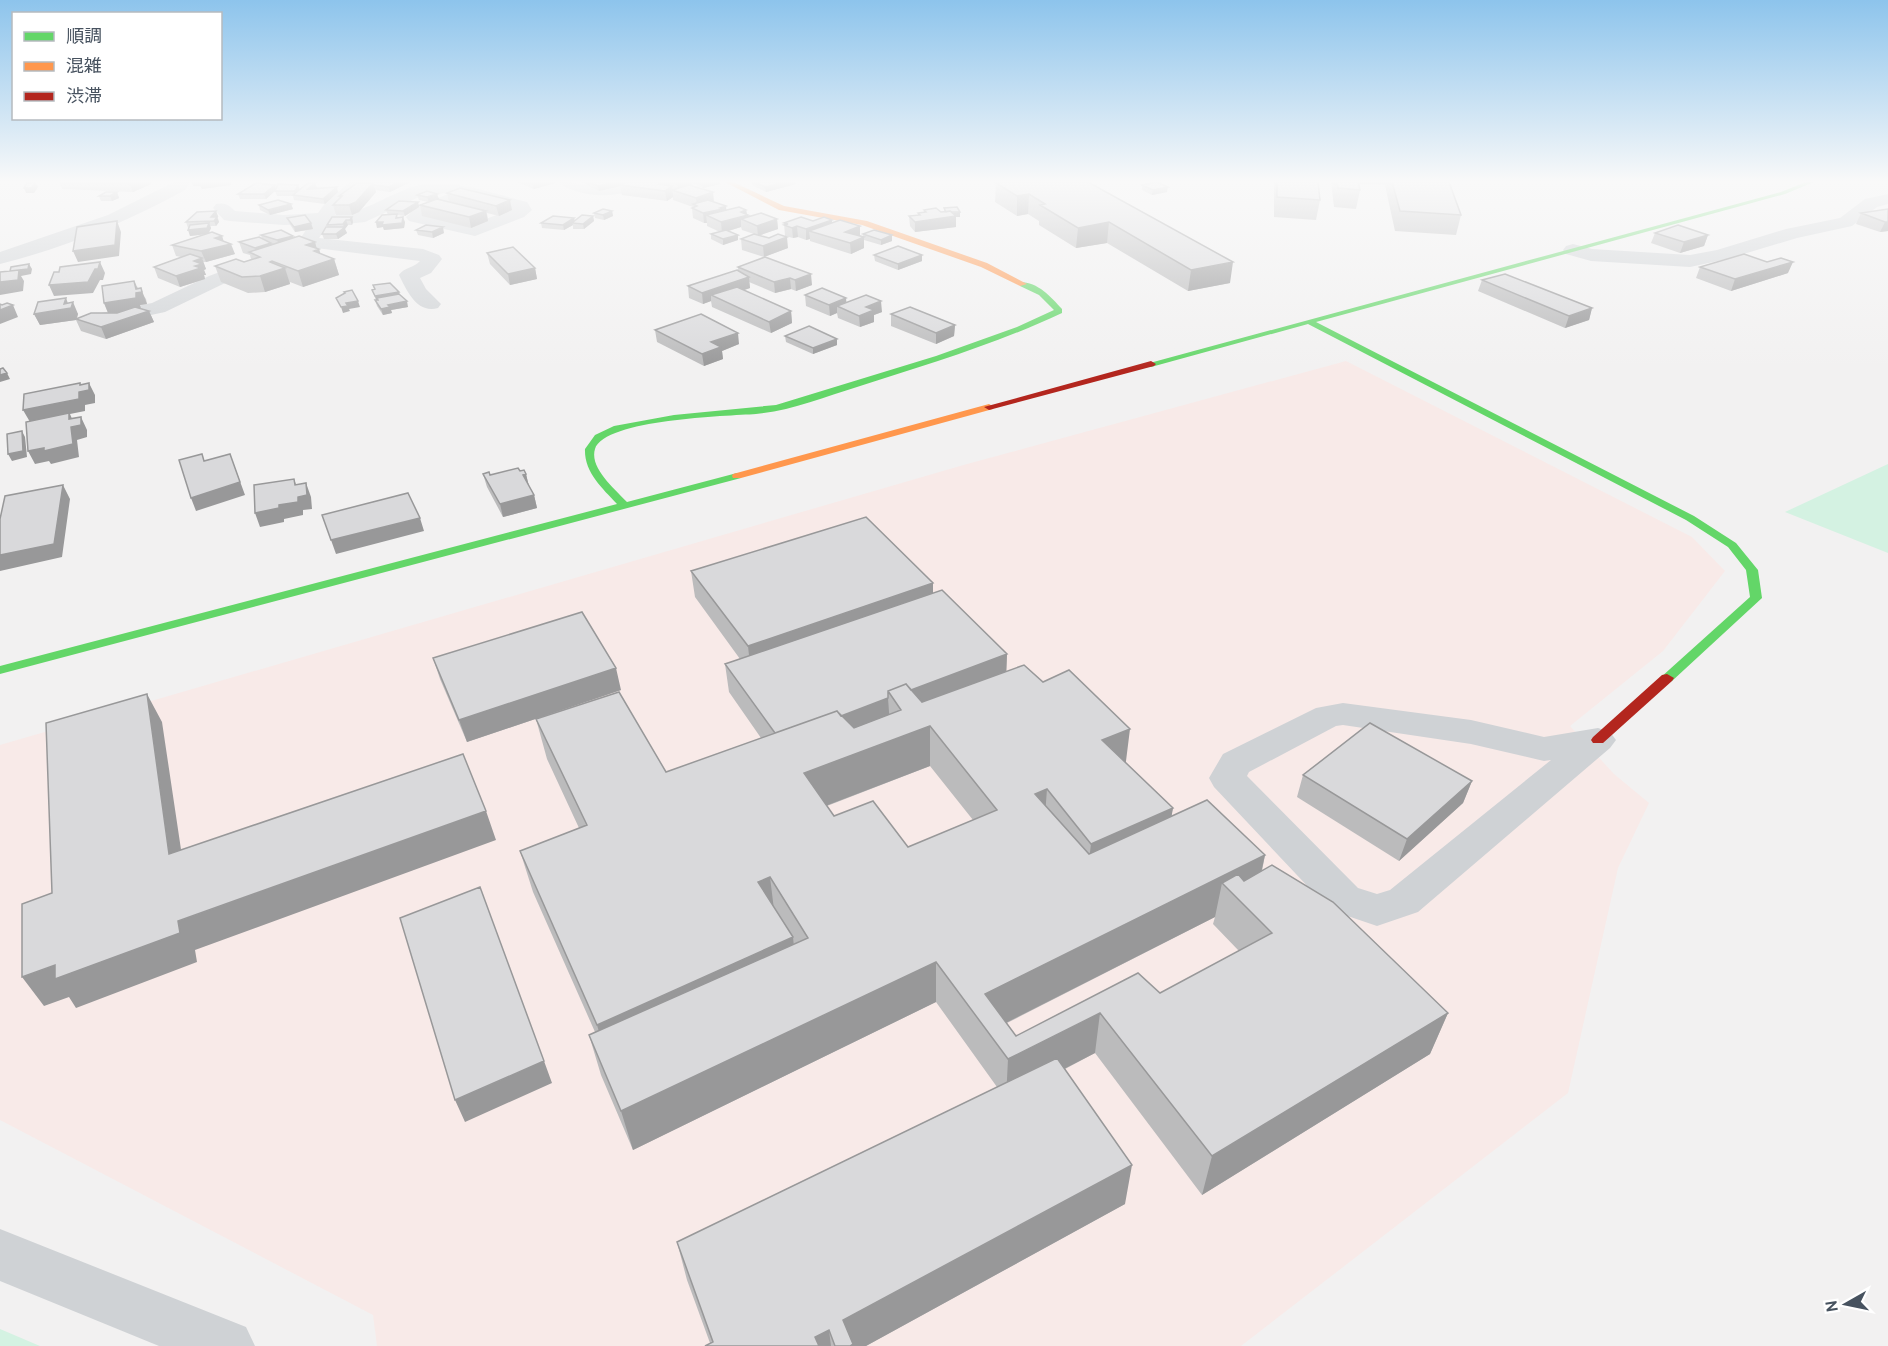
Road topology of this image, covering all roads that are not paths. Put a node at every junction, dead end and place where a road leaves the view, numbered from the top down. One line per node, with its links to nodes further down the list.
1 (38, 245): 8 (street)
2 (300, 245): 6 (street)
3 (925, 245): 12 (street)
4 (1592, 245): 7 (street)
5 (1752, 245): 7 (street)
6 (296, 249): 9 (street); 10 (street)
7 (1573, 250): 11 (street)
8 (0, 258)
9 (431, 304)
10 (104, 319)
11 (1311, 323): 12 (street); 15 (street)
12 (624, 506): 13 (street)
13 (0, 670)
14 (1503, 740): 15 (street); 16 (street); 16 (street)
15 (1598, 740): 16 (street)
16 (1538, 790)
17 (0, 1255): 18 (street)
18 (227, 1346)

